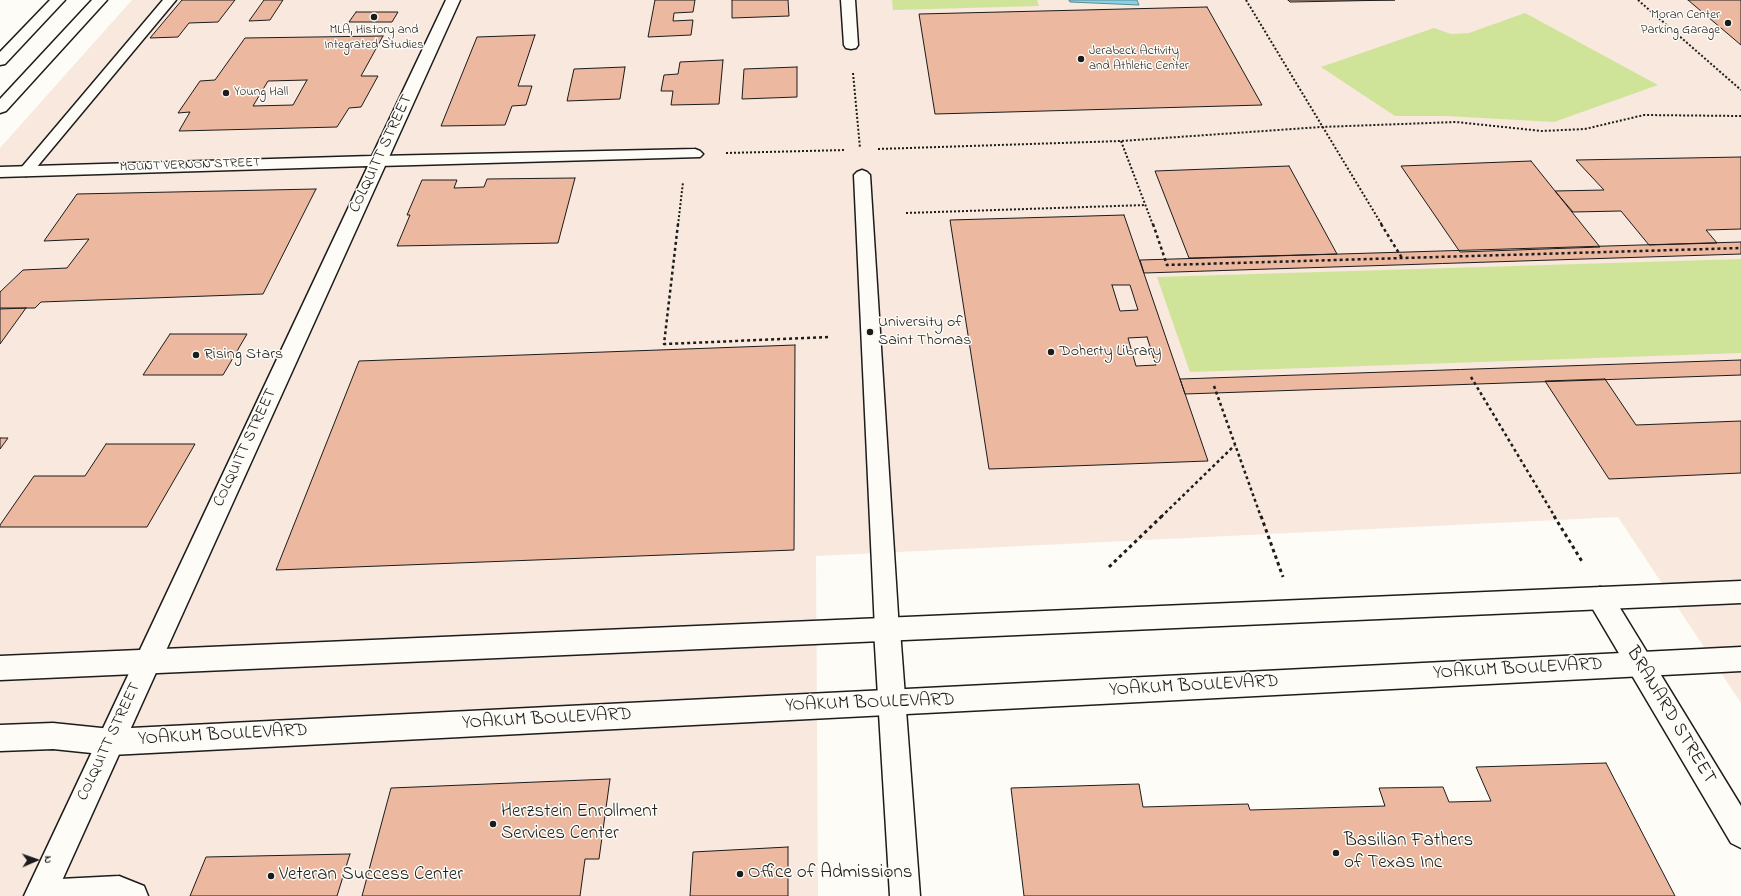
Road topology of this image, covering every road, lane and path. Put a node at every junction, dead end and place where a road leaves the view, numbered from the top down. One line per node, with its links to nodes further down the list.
1 (58, 0): 9 (street)
2 (100, 0): 11 (street)
3 (170, 0): 18 (lane)
4 (453, 0): 17 (street, COLQUITT STREET)
5 (848, 0): 8 (street)
6 (1246, 0): 13 (path)
7 (1638, 0): 10 (path)
8 (851, 45): 15 (path)
9 (0, 61)
10 (1741, 90)
11 (0, 108)
12 (1741, 116): 13 (path)
13 (1321, 127): 14 (path); 25 (path)
14 (1121, 141): 15 (path); 22 (path)
15 (860, 150): 16 (path); 20 (path)
16 (695, 154): 17 (lane)
17 (380, 161): 18 (street, MOUNT VERNON STREET); 36 (street, COLQUITT STREET)
18 (26, 171): 19 (street, MOUNT VERNON STREET)
19 (0, 172)
20 (862, 175): 34 (lane)
21 (683, 179): 26 (path)
22 (1146, 205): 23 (path); 25 (path)
23 (906, 213)
24 (1741, 248): 25 (path)
25 (1402, 259)
26 (830, 337)
27 (1471, 377): 32 (path)
28 (1214, 386): 29 (path)
29 (1235, 445): 30 (path); 33 (path)
30 (1109, 568)
31 (1741, 592): 32 (street)
32 (1600, 598): 33 (street); 37 (street, BRANARD STREET)
33 (1296, 612): 34 (street)
34 (887, 630): 36 (street); 39 (street)
35 (1741, 660): 37 (street, YOAKUM BOULEVARD)
36 (148, 662): 38 (street); 41 (street, COLQUITT STREET)
37 (1639, 664): 39 (street, YOAKUM BOULEVARD); 42 (street, BRANARD STREET)
38 (0, 668)
39 (892, 704): 41 (street, YOAKUM BOULEVARD); 45 (street)
40 (0, 738): 41 (street, YOAKUM BOULEVARD)
41 (111, 742): 43 (street, COLQUITT STREET)
42 (1741, 832)
43 (40, 895): 44 (lane)
44 (134, 896)
45 (905, 896)

